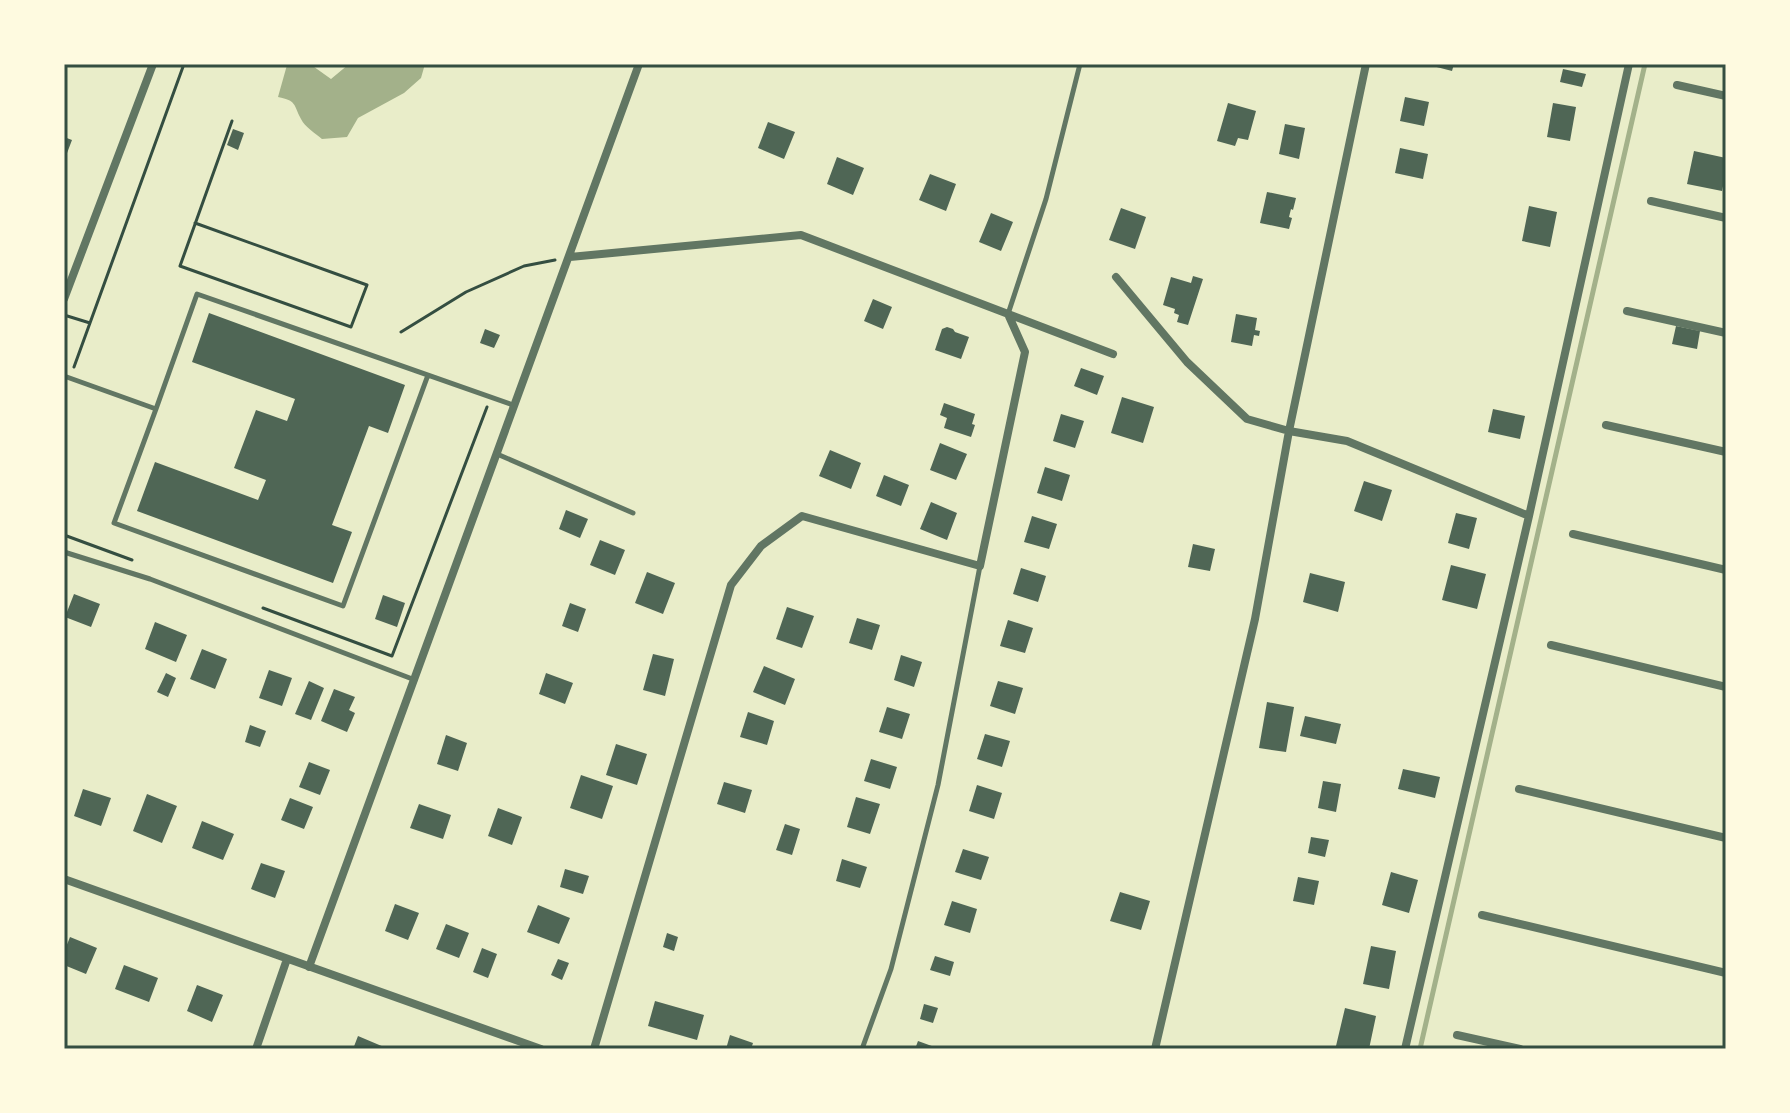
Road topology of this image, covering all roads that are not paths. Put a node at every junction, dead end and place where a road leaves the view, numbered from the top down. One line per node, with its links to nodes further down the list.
1 (153, 64): 12 (street)
2 (639, 64): 10 (street)
3 (1080, 64): 14 (lane)
4 (1366, 64): 22 (street)
5 (1629, 64): 26 (street)
6 (1677, 85): 7 (street)
7 (1726, 96)
8 (1651, 201): 9 (street)
9 (1726, 218)
10 (570, 257): 14 (street); 19 (street)
11 (1116, 277): 22 (street)
12 (64, 299)
13 (1627, 311): 15 (street)
14 (1008, 314): 16 (street); 29 (street)
15 (1726, 333)
16 (1113, 354)
17 (428, 375): 19 (lane); 20 (lane); 20 (lane)
18 (67, 377): 20 (lane)
19 (513, 405): 24 (street)
20 (156, 409)
21 (1606, 425): 23 (street)
22 (1289, 431): 26 (street); 46 (street)
23 (1726, 452)
24 (496, 453): 25 (lane); 32 (street)
25 (633, 513)
26 (1529, 516): 47 (street)
27 (1573, 534): 30 (street)
28 (64, 552): 32 (lane)
29 (980, 566): 44 (street); 45 (lane)
30 (1726, 570)
31 (1551, 645): 33 (street)
32 (415, 680): 39 (street)
33 (1726, 687)
34 (1519, 789): 35 (street)
35 (1726, 838)
36 (64, 879): 38 (street)
37 (1482, 915): 40 (street)
38 (287, 959): 39 (street); 42 (street)
39 (309, 967): 43 (street)
40 (1726, 973)
41 (1457, 1035): 48 (street)
42 (256, 1049)
43 (541, 1049)
44 (594, 1049)
45 (862, 1049)
46 (1155, 1049)
47 (1405, 1049)
48 (1520, 1049)

